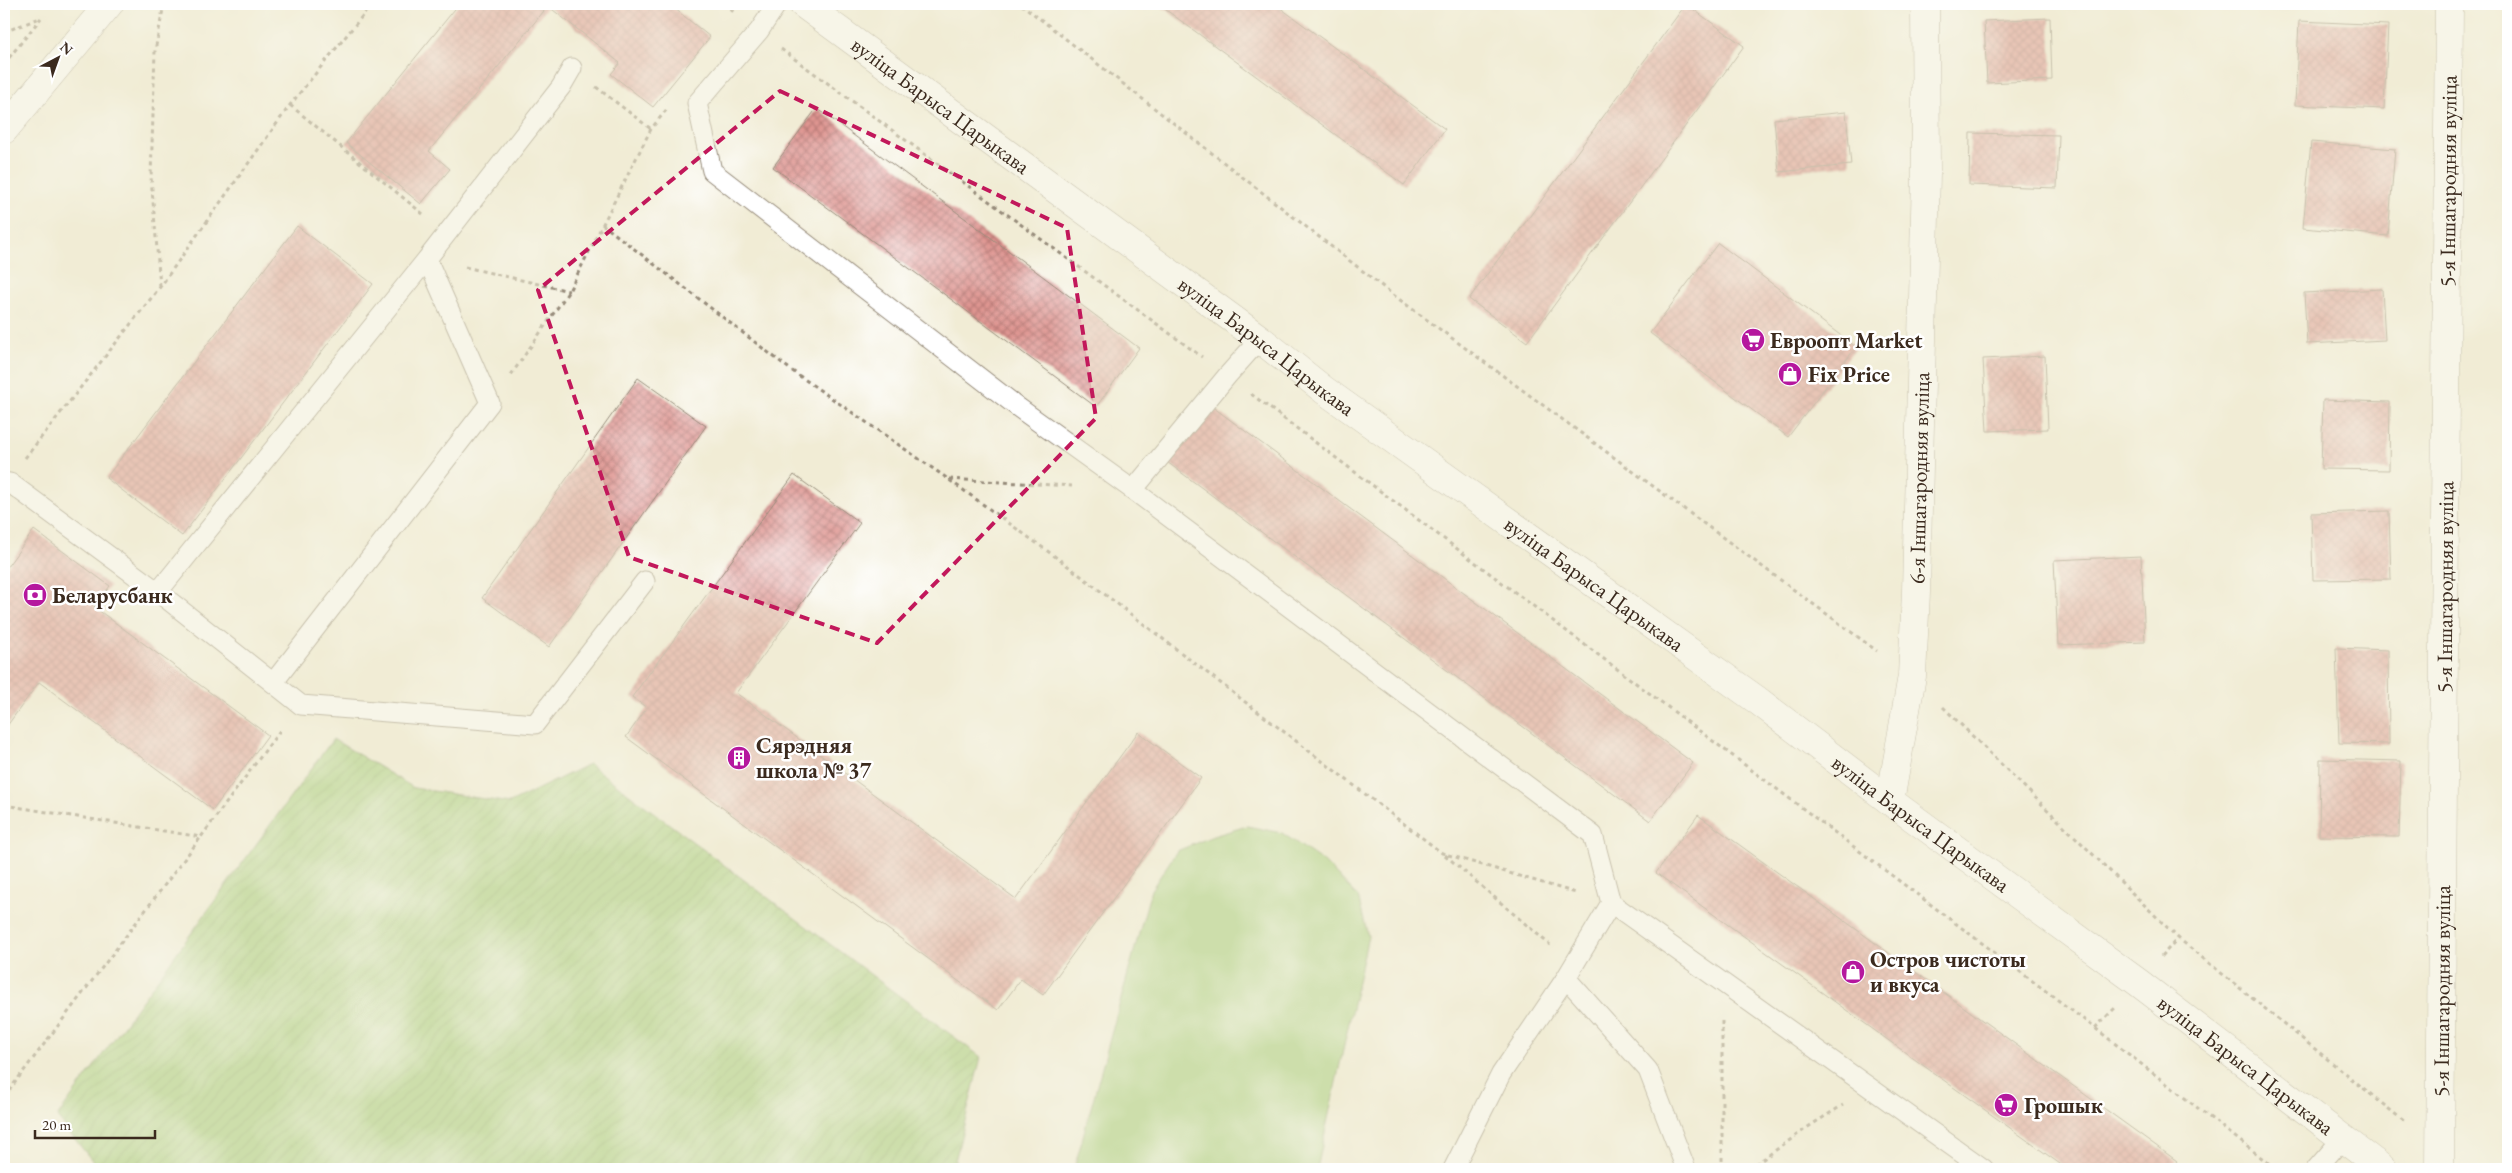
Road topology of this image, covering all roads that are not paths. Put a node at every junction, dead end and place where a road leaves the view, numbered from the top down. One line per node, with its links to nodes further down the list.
1 (109, 4): 7 (main road)
2 (777, 4): 11 (lane)
3 (802, 4): 9 (main road, вуліца Барыса Царыкава)
4 (1925, 4): 15 (main road, 6-я Іншагародняя вуліца)
5 (2449, 4): 19 (main road, 5-я Іншагародняя вуліца)
6 (572, 68): 8 (lane)
7 (4, 130)
8 (427, 259): 13 (lane); 14 (lane)
9 (1260, 339): 11 (lane); 15 (main road, вуліца Барыса Царыкава)
10 (7, 483): 13 (lane)
11 (1133, 490): 16 (lane)
12 (645, 581): 14 (lane)
13 (158, 592): 14 (lane)
14 (273, 683)
15 (1890, 801): 18 (main road, вуліца Барыса Царыкава)
16 (1611, 903): 17 (lane); 22 (lane)
17 (1570, 972): 20 (lane); 21 (lane)
18 (2344, 1138): 23 (lane); 24 (main road, вуліца Барыса Царыкава)
19 (2440, 1160)
20 (1453, 1169)
21 (1686, 1169)
22 (1984, 1169)
23 (2316, 1169)
24 (2384, 1169)

